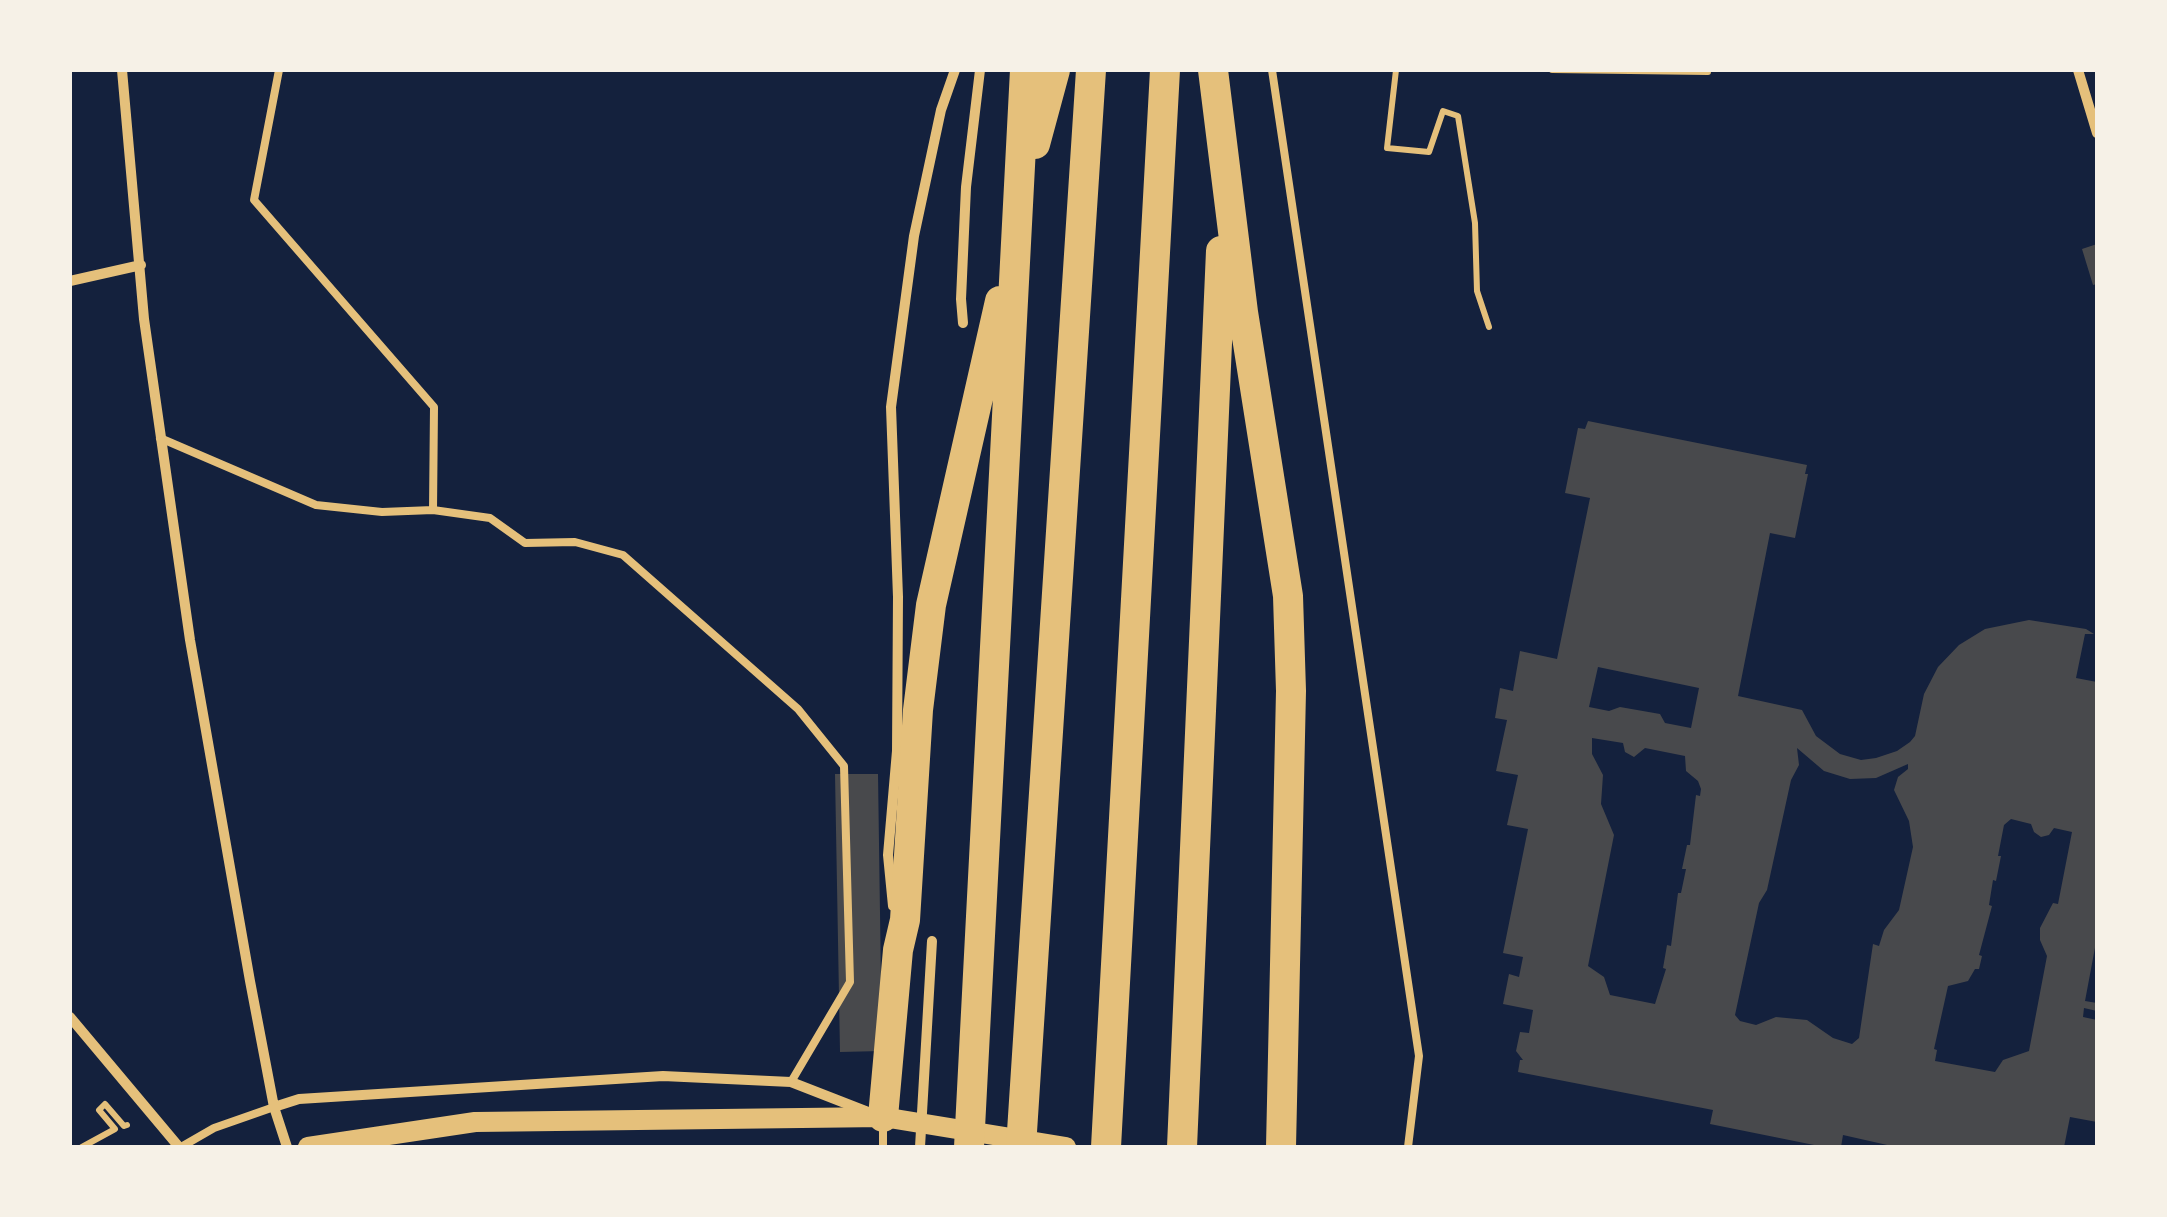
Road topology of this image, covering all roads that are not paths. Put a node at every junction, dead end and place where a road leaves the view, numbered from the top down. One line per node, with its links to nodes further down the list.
1 (122, 70): 14 (street)
2 (280, 70): 18 (lane)
3 (955, 70): 20 (street)
4 (980, 70): 16 (street)
5 (1025, 70): 30 (highway)
6 (1055, 70): 20 (highway)
7 (1091, 70): 31 (highway)
8 (1165, 70): 33 (highway)
9 (1213, 70): 35 (highway)
10 (1229, 70): 34 (highway)
11 (1272, 70): 36 (lane)
12 (2078, 70): 13 (street)
13 (2097, 133)
14 (141, 265): 15 (street); 17 (street)
15 (70, 281)
16 (963, 323)
17 (160, 438): 18 (lane); 23 (street)
18 (433, 510): 22 (lane)
19 (932, 941): 24 (street)
20 (898, 950): 25 (highway)
21 (70, 1017): 26 (street)
22 (792, 1082): 23 (street); 25 (street)
23 (274, 1107): 26 (lane); 27 (street)
24 (922, 1123): 25 (main road); 29 (street); 32 (main road)
25 (883, 1132): 28 (main road)
26 (180, 1147)
27 (287, 1147)
28 (308, 1147)
29 (920, 1147)
30 (970, 1147)
31 (1021, 1147)
32 (1066, 1147)
33 (1106, 1147)
34 (1182, 1147)
35 (1281, 1147)
36 (1408, 1147)

